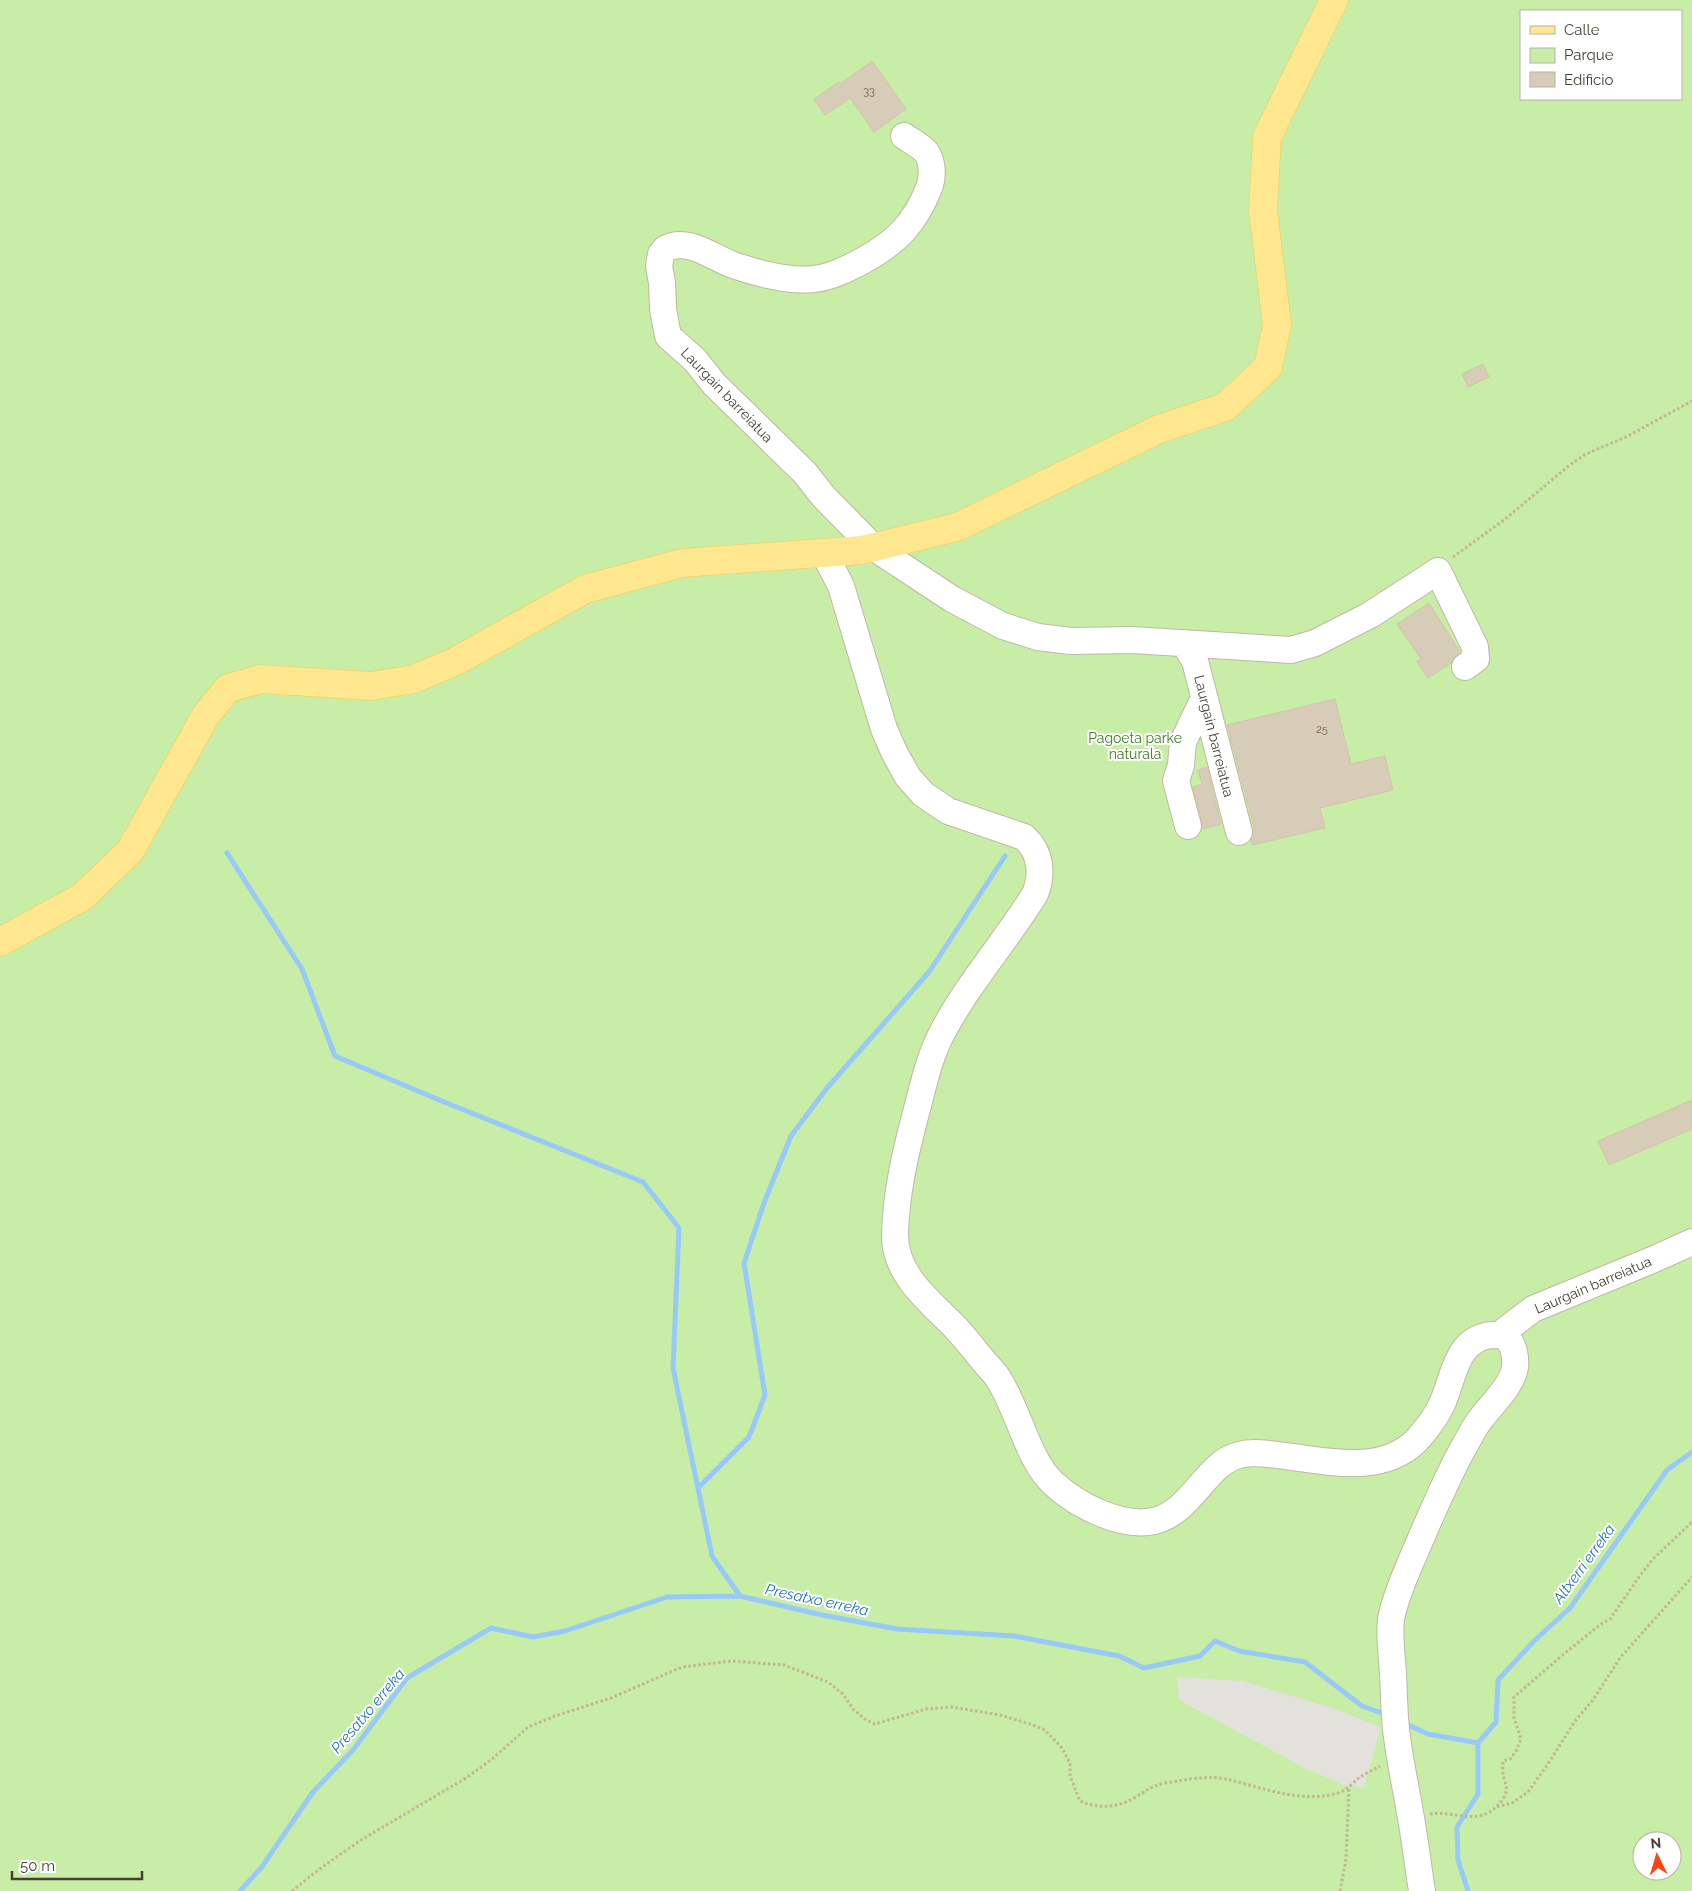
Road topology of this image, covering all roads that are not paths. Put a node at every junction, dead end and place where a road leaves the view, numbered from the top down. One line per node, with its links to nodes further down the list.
1 (1334, 0): 3 (main road)
2 (904, 136): 3 (street, Laurgain barreiatua)
3 (873, 547): 4 (main road); 5 (street, Laurgain barreiatua)
4 (824, 553): 10 (main road); 12 (street)
5 (1184, 643): 6 (street, Laurgain barreiatua); 7 (street, Laurgain barreiatua)
6 (1465, 667)
7 (1204, 698): 8 (street); 9 (street, Laurgain barreiatua)
8 (1188, 826)
9 (1239, 832)
10 (0, 942)
11 (1692, 1242): 12 (street, Laurgain barreiatua)
12 (1499, 1335): 13 (street)
13 (1422, 1891)

